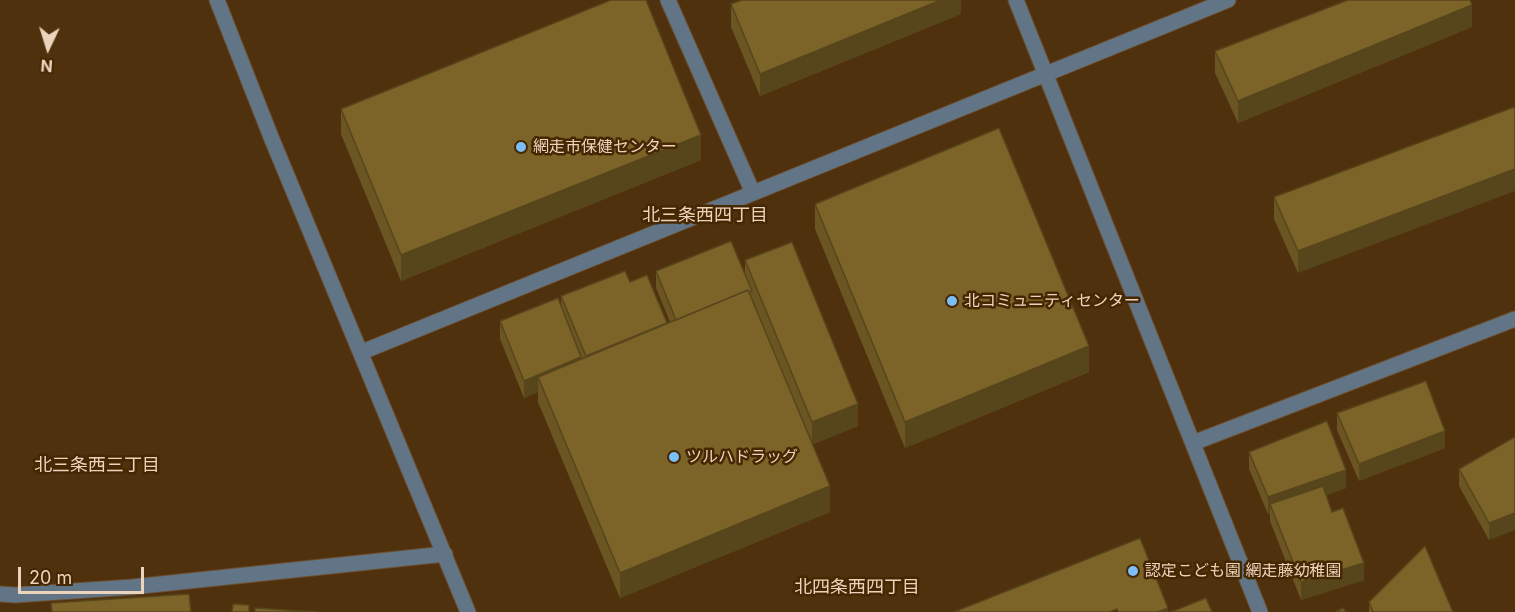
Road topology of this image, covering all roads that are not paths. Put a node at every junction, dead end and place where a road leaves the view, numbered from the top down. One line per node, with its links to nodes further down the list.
1 (217, 0): 8 (street)
2 (668, 0): 6 (street)
3 (1016, 0): 5 (street)
4 (1228, 0): 5 (street)
5 (1047, 75): 6 (street); 9 (street)
6 (753, 194): 8 (street)
7 (1515, 319): 9 (street)
8 (362, 352): 10 (street)
9 (1193, 442): 13 (street)
10 (445, 555): 11 (street); 12 (street)
11 (0, 594)
12 (468, 612)
13 (1260, 612)

